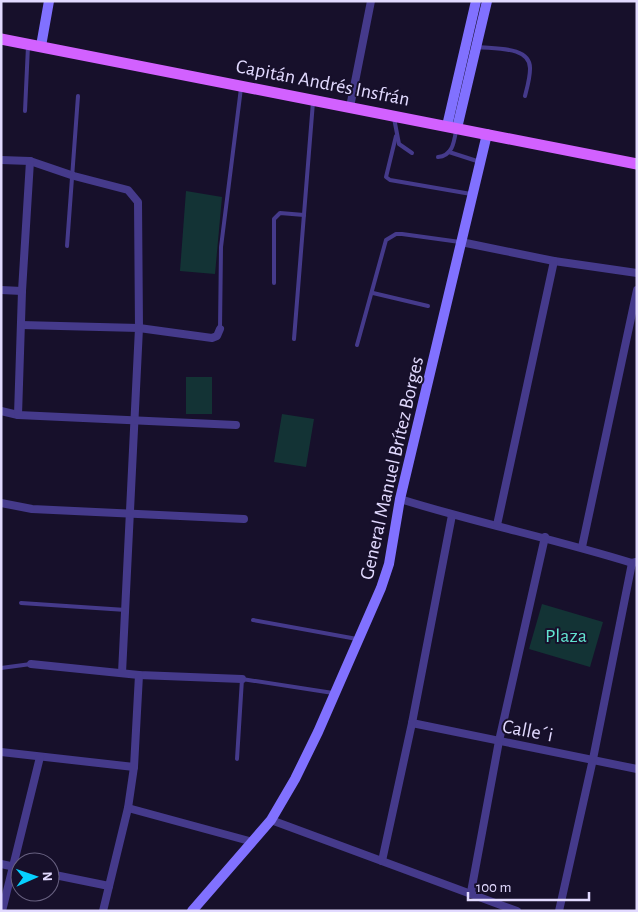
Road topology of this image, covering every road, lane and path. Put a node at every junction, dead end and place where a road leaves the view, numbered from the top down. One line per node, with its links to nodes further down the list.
1 (49, 1): 7 (street)
2 (371, 1): 13 (street)
3 (476, 1): 16 (street)
4 (487, 1): 8 (street)
5 (1, 39): 6 (main road, Capitán Andrés Insfrán)
6 (28, 44): 7 (main road, Capitán Andrés Insfrán); 14 (lane)
7 (41, 46): 9 (main road, Capitán Andrés Insfrán)
8 (476, 46): 11 (lane); 16 (street)
9 (241, 86): 12 (main road, Capitán Andrés Insfrán); 41 (lane)
10 (78, 96): 26 (lane)
11 (525, 96)
12 (313, 100): 13 (main road, Capitán Andrés Insfrán); 28 (lane)
13 (350, 107): 15 (main road, Capitán Andrés Insfrán)
14 (25, 111)
15 (394, 116): 16 (main road, Capitán Andrés Insfrán); 18 (lane)
16 (452, 127): 17 (main road, Capitán Andrés Insfrán); 19 (lane)
17 (488, 134): 24 (street, General Manuel Brítez Borges); 25 (main road, Capitán Andrés Insfrán)
18 (396, 136): 20 (lane); 27 (lane)
19 (449, 152): 21 (lane); 24 (lane)
20 (412, 154)
21 (438, 157)
22 (1, 160): 23 (street)
23 (30, 161): 26 (street); 36 (street)
24 (481, 162): 27 (street, General Manuel Brítez Borges)
25 (637, 164)
26 (74, 176): 30 (lane); 40 (street)
27 (473, 195): 29 (street, General Manuel Brítez Borges)
28 (304, 215): 33 (lane); 42 (lane)
29 (461, 242): 31 (street); 37 (lane); 48 (street, General Manuel Brítez Borges)
30 (67, 246)
31 (554, 261): 32 (street); 53 (street)
32 (637, 273)
33 (274, 283)
34 (1, 290): 36 (street)
35 (637, 290): 55 (street)
36 (22, 291): 39 (street)
37 (373, 293): 38 (lane); 43 (lane)
38 (428, 306)
39 (21, 324): 40 (street); 45 (street)
40 (139, 328): 41 (street); 46 (street)
41 (220, 330)
42 (294, 339)
43 (357, 345)
44 (1, 412): 45 (street)
45 (18, 415): 46 (street)
46 (135, 421): 47 (street); 50 (street)
47 (236, 425)
48 (400, 499): 51 (street); 60 (street, General Manuel Brítez Borges)
49 (1, 503): 50 (street)
50 (128, 514): 52 (street); 58 (street)
51 (452, 515): 53 (street); 67 (street)
52 (244, 519)
53 (497, 525): 54 (street)
54 (545, 537): 55 (street); 68 (street)
55 (582, 547): 56 (street)
56 (635, 562): 72 (street)
57 (21, 604): 58 (lane)
58 (126, 610): 63 (street)
59 (253, 620): 60 (lane)
60 (358, 639): 66 (street, General Manuel Brítez Borges)
61 (31, 664): 62 (lane); 63 (street)
62 (1, 668)
63 (122, 673): 64 (street)
64 (139, 675): 65 (street); 73 (street)
65 (242, 679): 66 (lane); 71 (lane)
66 (334, 694): 76 (street, General Manuel Brítez Borges)
67 (412, 722): 68 (street, Calle´i); 79 (street)
68 (499, 741): 72 (street, Calle´i); 83 (street)
69 (1, 752): 70 (street)
70 (40, 757): 73 (street); 78 (street)
71 (237, 759)
72 (593, 759): 74 (street, Calle´i); 89 (street)
73 (134, 767): 75 (street)
74 (637, 769)
75 (128, 808): 77 (street); 82 (street)
76 (271, 820): 77 (street, General Manuel Brítez Borges); 79 (street)
77 (253, 842): 87 (street, General Manuel Brítez Borges)
78 (19, 852)
79 (382, 861): 83 (street)
80 (60, 876): 82 (street)
81 (10, 886): 85 (street)
82 (109, 886): 86 (street)
83 (471, 892): 84 (street)
84 (502, 908): 88 (street)
85 (2, 911)
86 (103, 911)
87 (192, 911)
88 (516, 911)
89 (559, 911)

